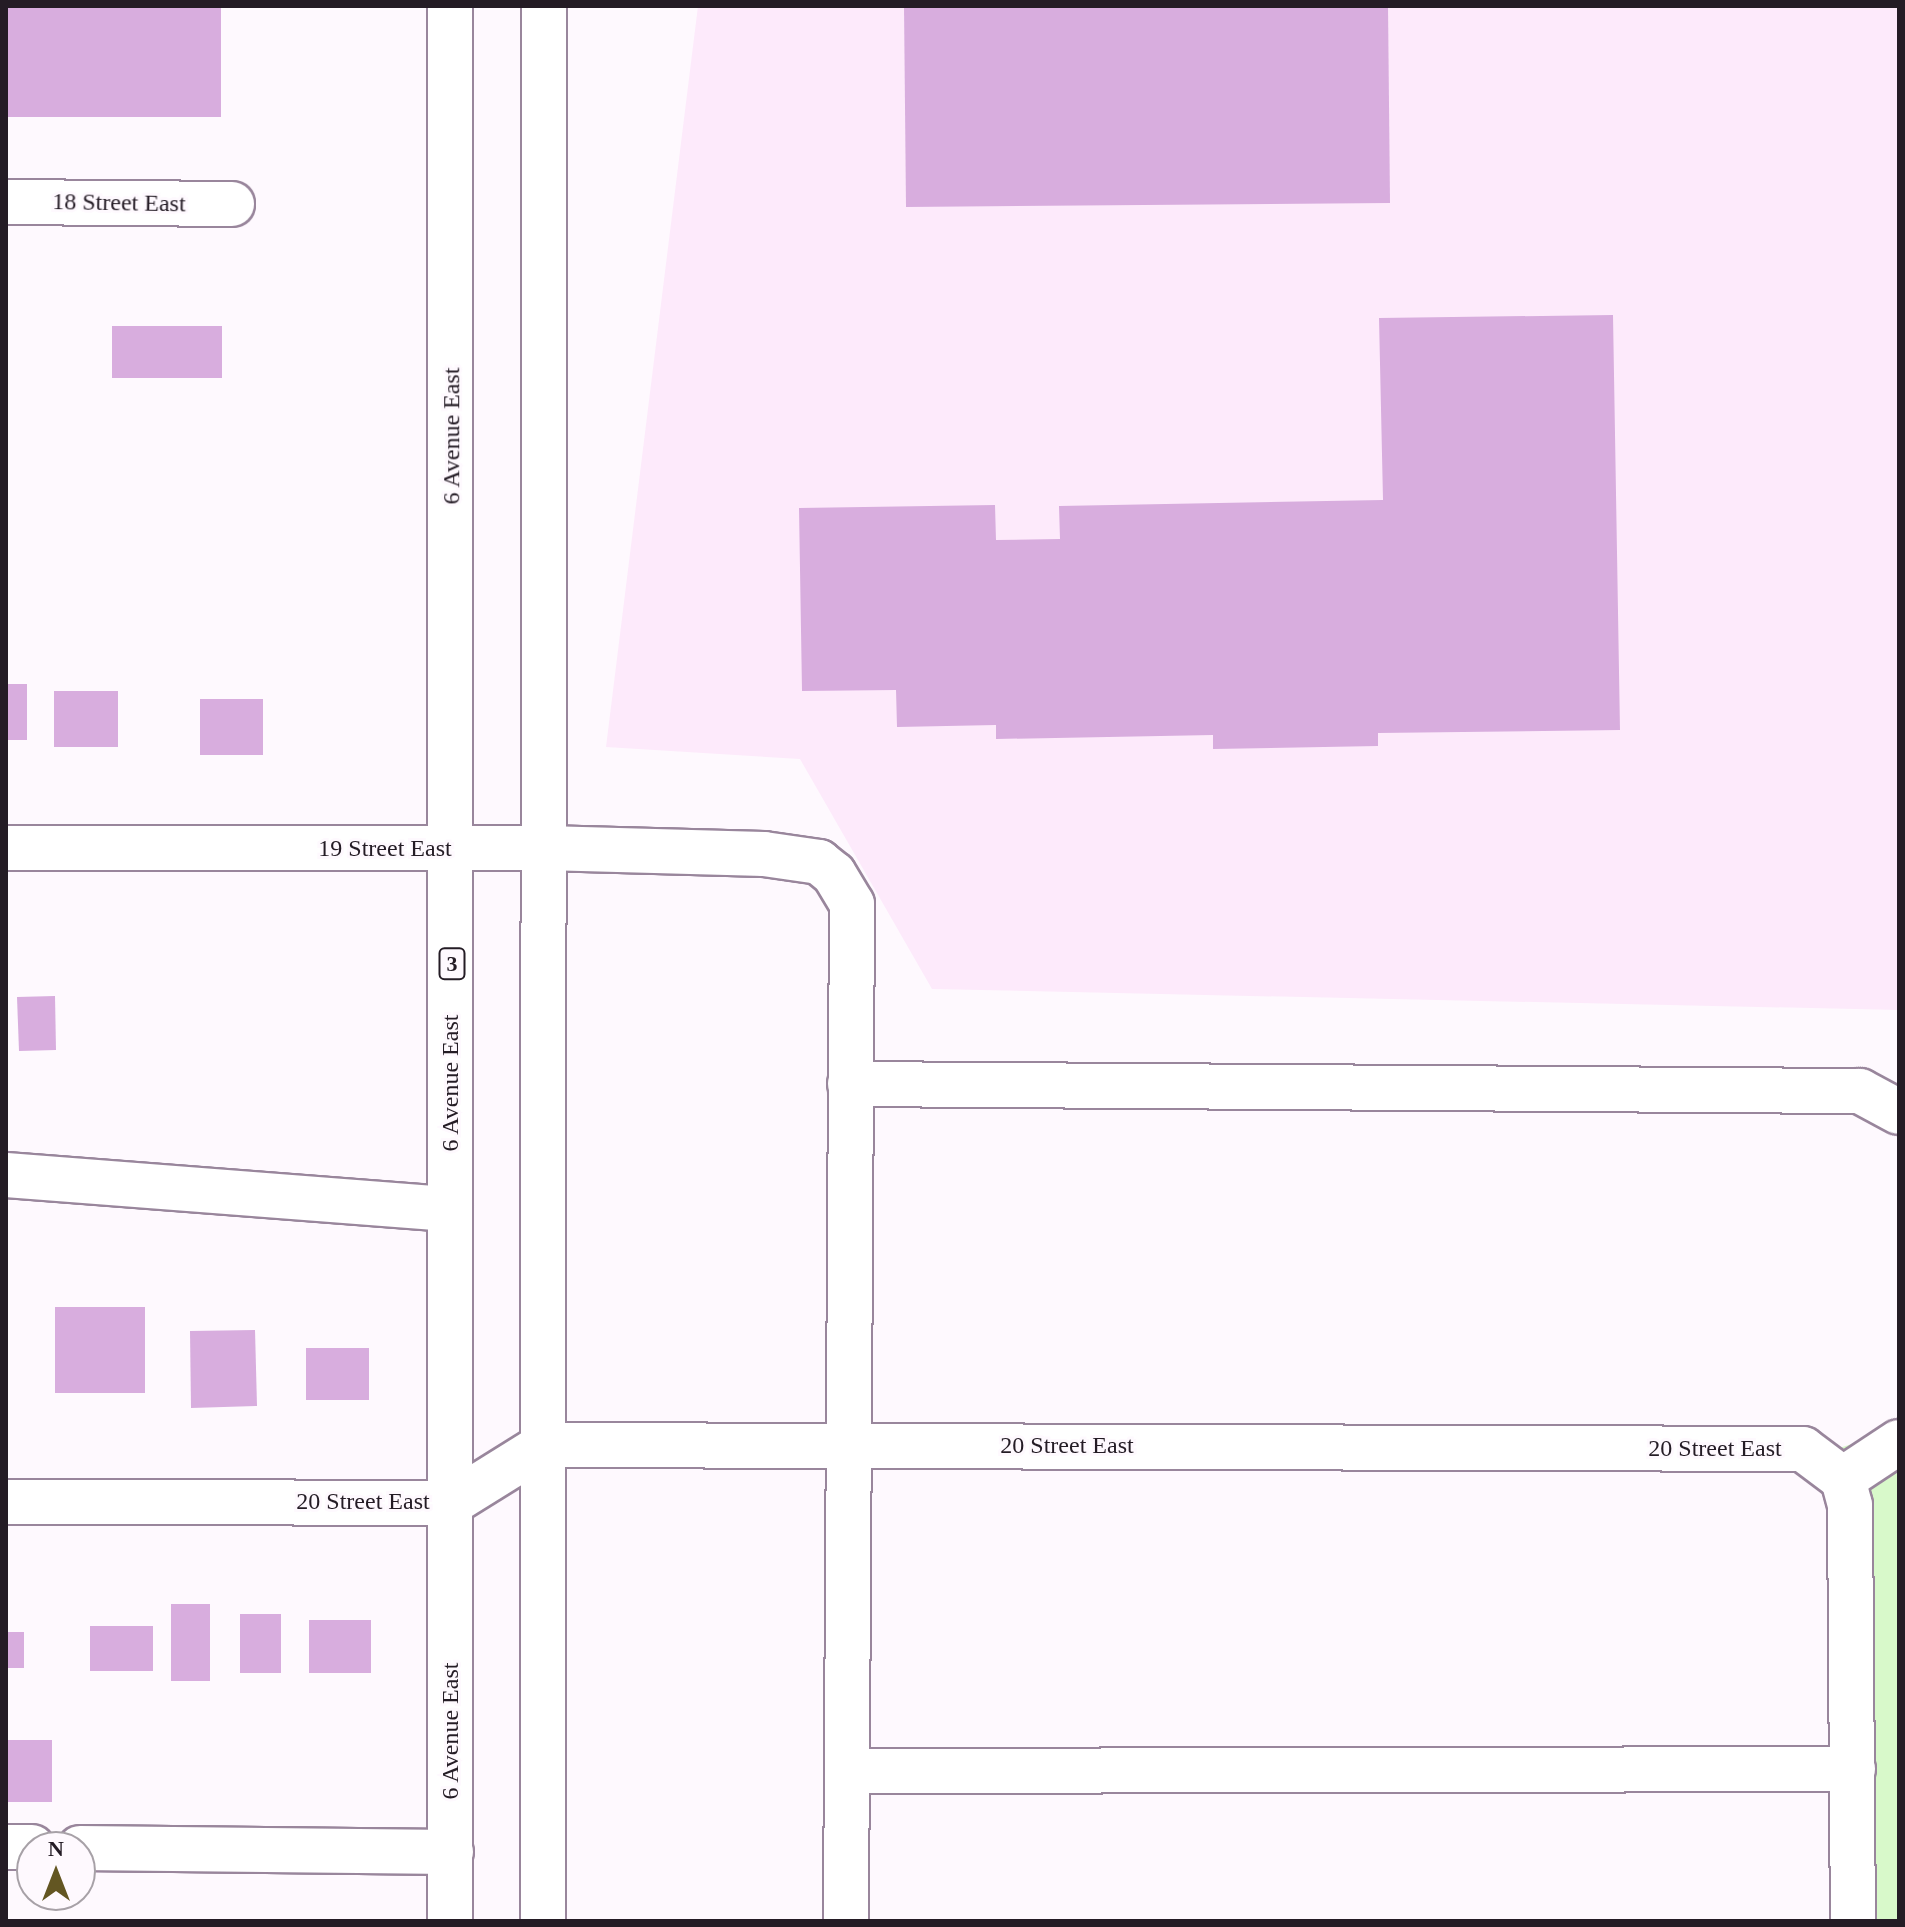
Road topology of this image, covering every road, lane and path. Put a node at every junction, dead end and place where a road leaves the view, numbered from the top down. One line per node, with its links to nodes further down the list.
1 (450, 6): 7 (main road, 6 Avenue East / 3)
2 (544, 6): 6 (main road)
3 (6, 202): 4 (main road, 18 Street East)
4 (232, 204)
5 (6, 848): 7 (main road, 19 Street East)
6 (545, 848): 7 (main road, 19 Street East); 8 (main road, 19 Street East); 13 (main road)
7 (453, 850): 11 (main road, 6 Avenue East / 3)
8 (850, 1084): 9 (main road); 14 (main road, 19 Street East)
9 (1899, 1112)
10 (6, 1175): 11 (main road)
11 (450, 1209): 17 (main road, 6 Avenue East / 3)
12 (1899, 1442): 15 (main road)
13 (544, 1445): 14 (main road, 20 Street East); 17 (main road, 20 Street East); 23 (main road)
14 (847, 1445): 15 (main road, 20 Street East); 19 (main road, 19 Street East)
15 (1843, 1479): 18 (main road)
16 (6, 1502): 17 (main road, 20 Street East)
17 (451, 1503): 21 (main road, 6 Avenue East / 3)
18 (1853, 1769): 19 (main road); 25 (main road)
19 (847, 1771): 24 (main road, 19 Street East)
20 (96, 1848): 21 (main road)
21 (451, 1852): 22 (main road, 6 Avenue East / 3)
22 (450, 1921)
23 (543, 1921)
24 (846, 1921)
25 (1853, 1921)

